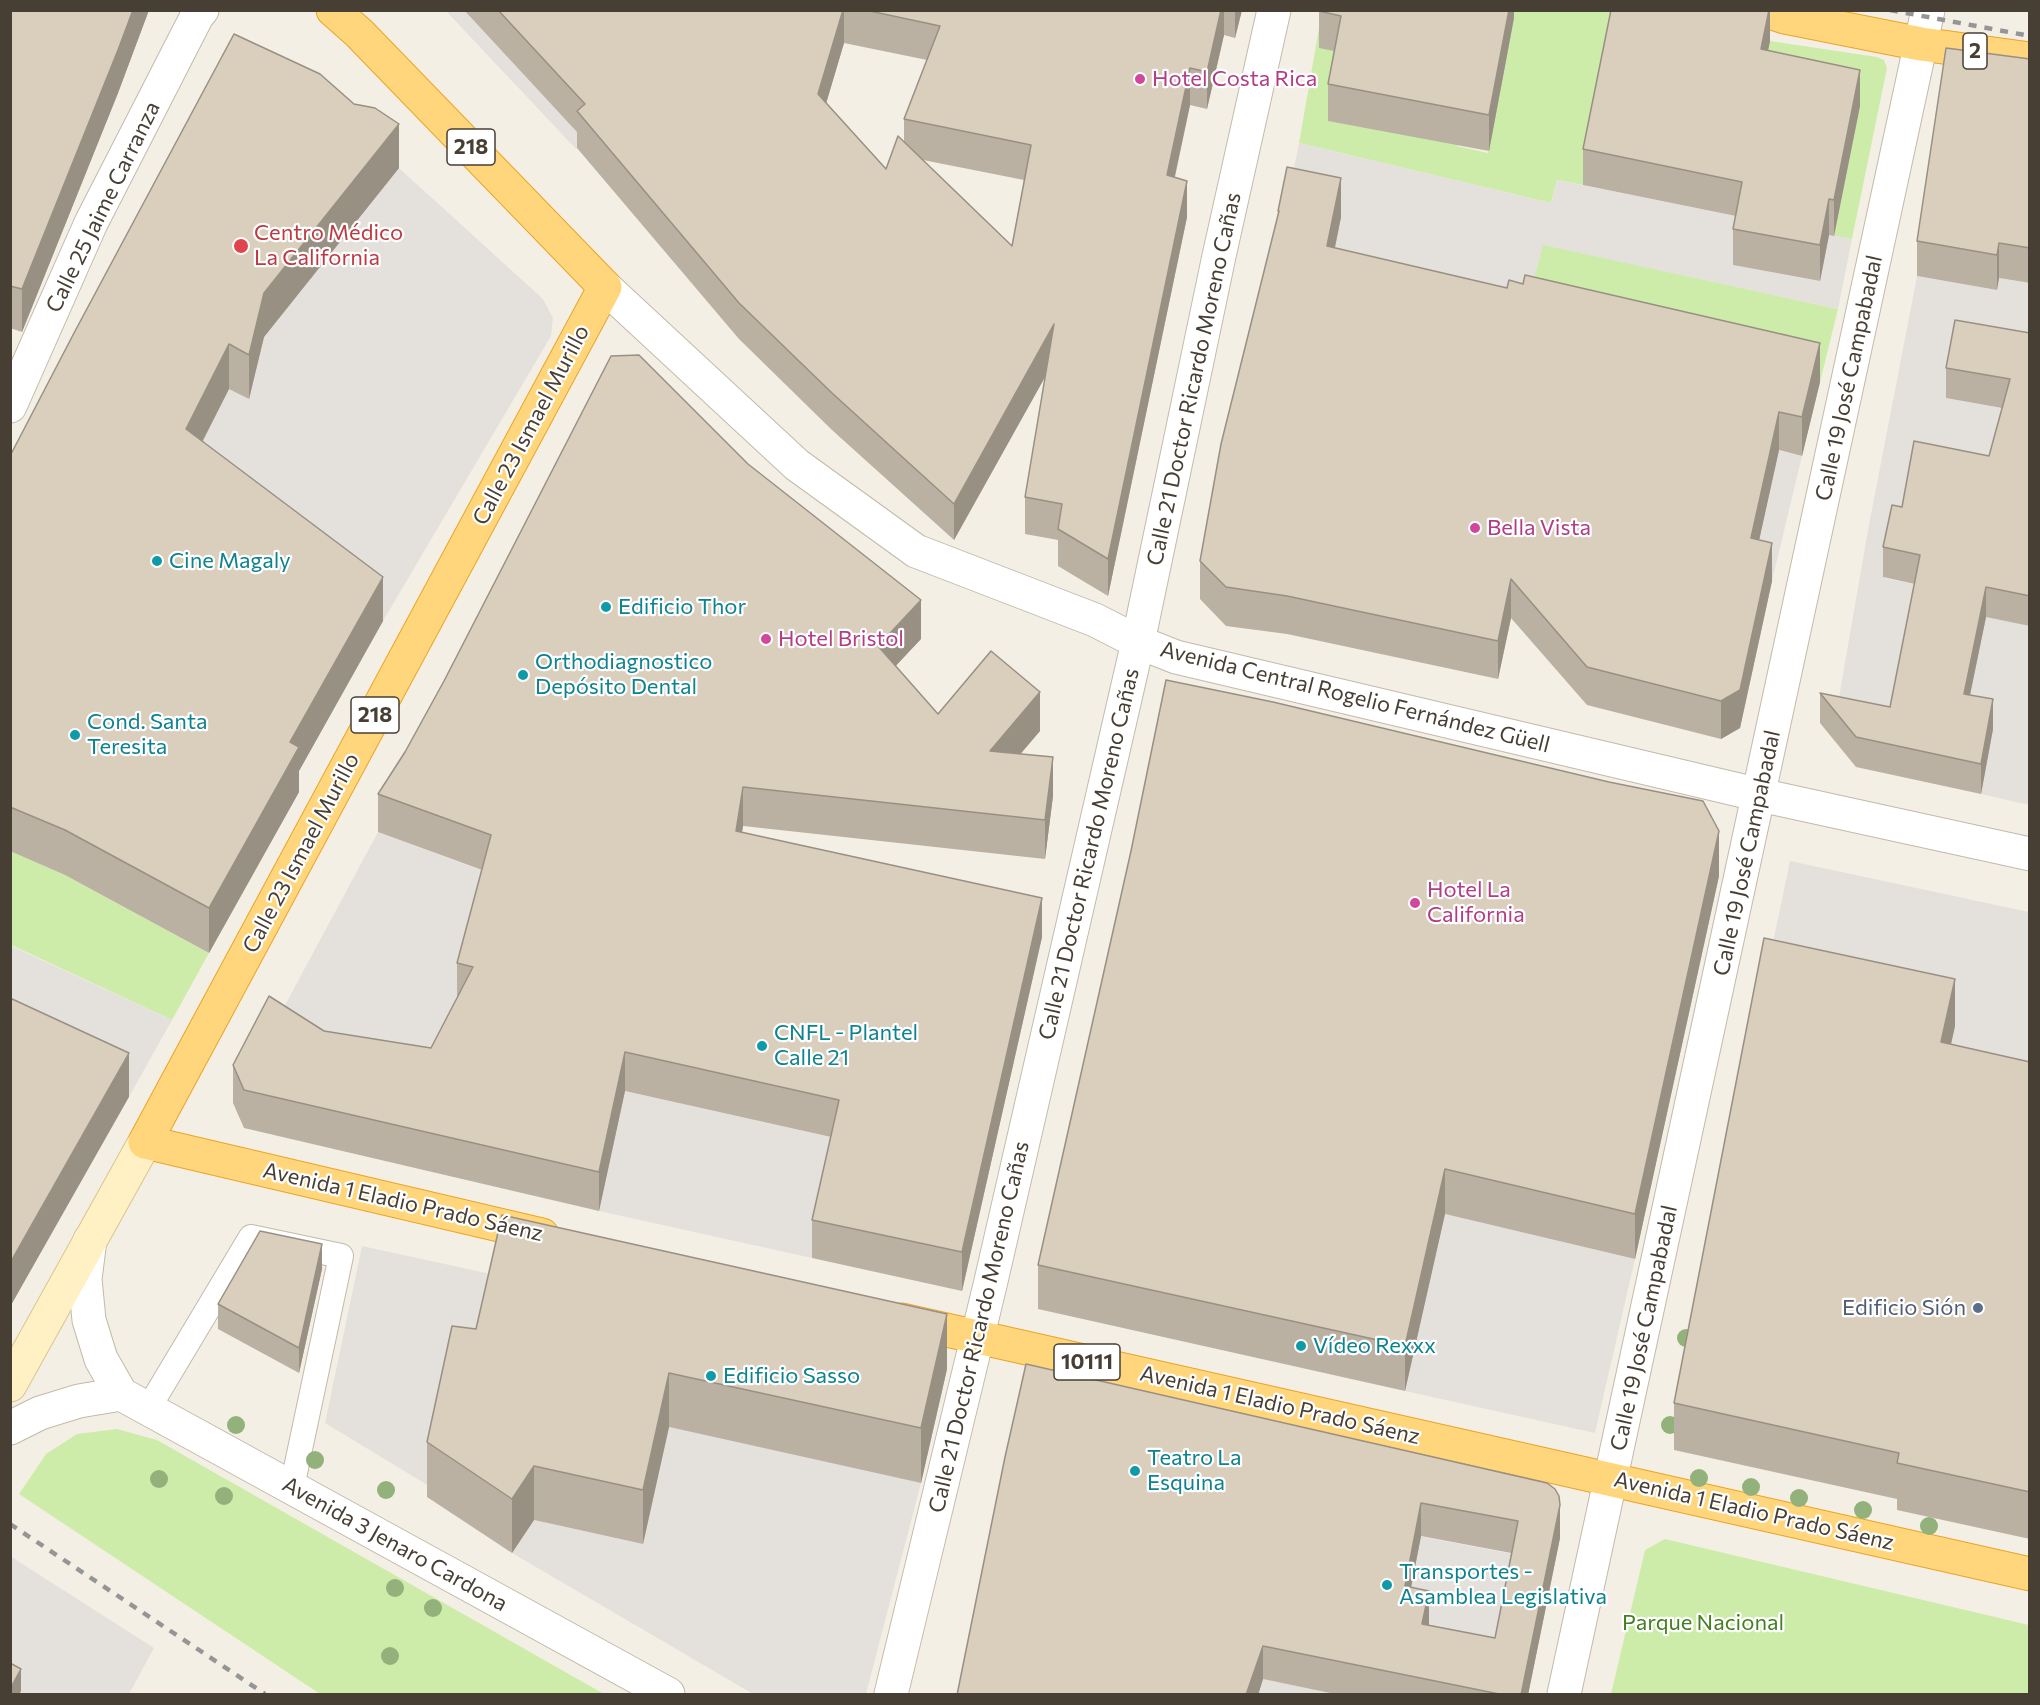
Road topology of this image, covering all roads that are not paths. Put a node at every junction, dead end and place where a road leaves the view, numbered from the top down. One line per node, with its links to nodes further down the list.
1 (202, 10): 9 (street, Calle 25 Jaime Carranza)
2 (333, 10): 8 (highway, 218)
3 (1274, 10): 10 (street, Calle 21 Doctor Ricardo Moreno Cañas)
4 (1763, 10): 6 (highway, 2)
5 (1928, 10): 6 (street, Calle 19 José Campabadal)
6 (1921, 44): 7 (highway, 2); 11 (street, Calle 19 José Campabadal)
7 (2030, 58)
8 (605, 287): 10 (street, Avenida Central Rogelio Fernández Güell); 13 (highway, Calle 23 Ismael Murillo / 218)
9 (10, 406)
10 (1138, 642): 11 (street, Avenida Central Rogelio Fernández Güell); 17 (street, Calle 21 Doctor Ricardo Moreno Cañas)
11 (1760, 795): 12 (street, Avenida Central Rogelio Fernández Güell); 21 (street, Calle 19 José Campabadal)
12 (2030, 854)
13 (145, 1142): 14 (main road, Calle 23 Ismael Murillo / 218); 15 (highway, Avenida 1 Eladio Prado Sáenz)
14 (90, 1240): 18 (main road, Calle 23 Ismael Murillo / 218); 19 (street)
15 (570, 1241)
16 (872, 1313): 17 (highway, Avenida 1 Eladio Prado Sáenz / 10111)
17 (977, 1337): 21 (highway, Avenida 1 Eladio Prado Sáenz / 10111); 25 (street, Calle 21 Doctor Ricardo Moreno Cañas)
18 (10, 1385)
19 (135, 1401): 20 (street); 22 (street, Avenida 3 Jenaro Cardona); 22 (lane)
20 (10, 1428)
21 (1611, 1479): 23 (highway, Avenida 1 Eladio Prado Sáenz / 10111); 26 (street, Calle 19 José Campabadal)
22 (292, 1486): 24 (street, Avenida 3 Jenaro Cardona)
23 (2030, 1574)
24 (668, 1695)
25 (891, 1695)
26 (1564, 1695)

